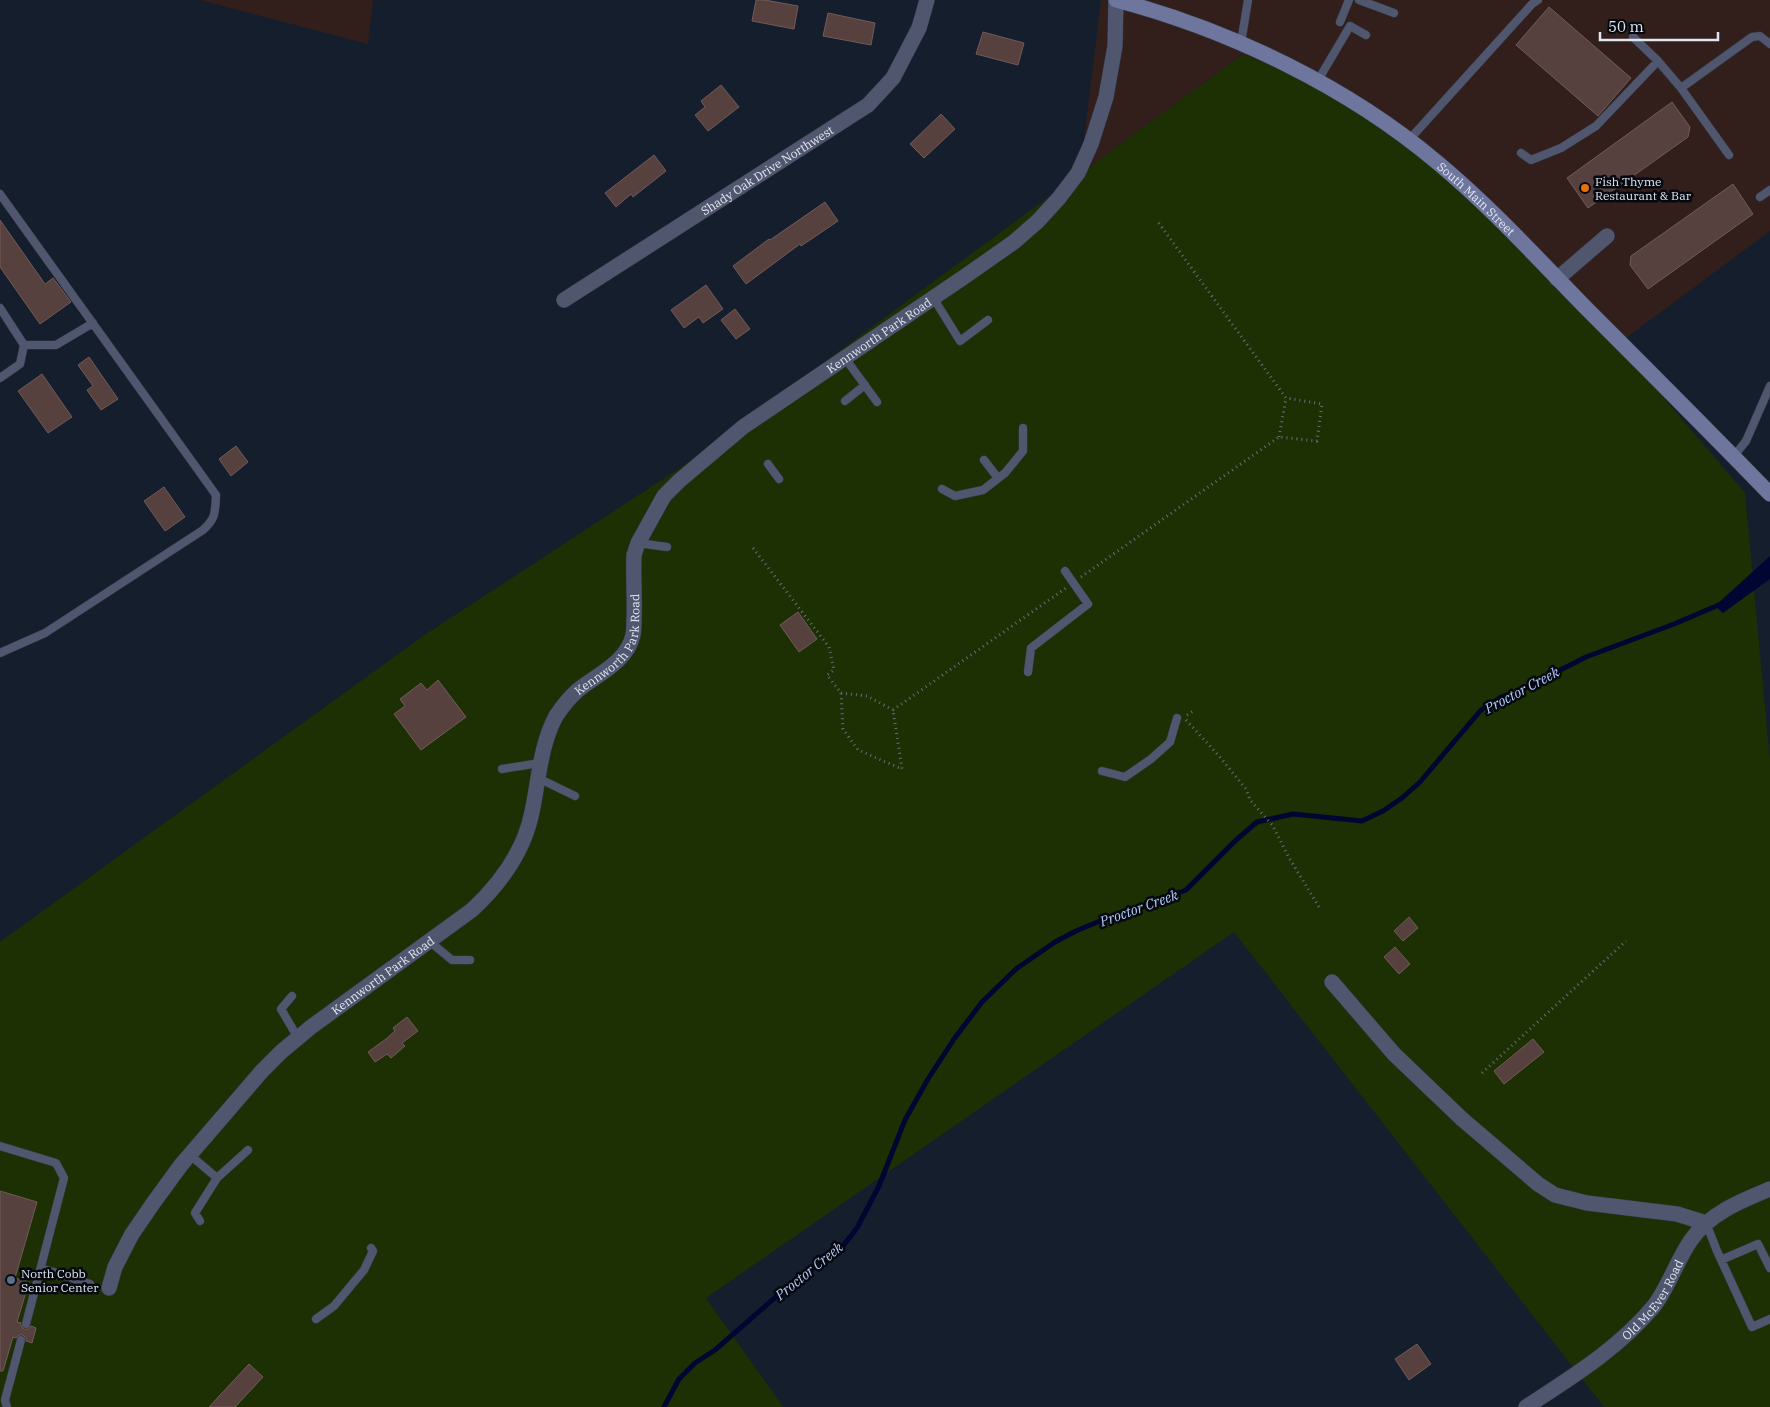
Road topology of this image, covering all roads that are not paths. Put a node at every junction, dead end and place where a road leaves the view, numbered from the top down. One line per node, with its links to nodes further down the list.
1 (927, 0): 25 (street, Shady Oak Drive Northwest)
2 (1116, 0): 12 (main road, South Main Street); 24 (street, Kennworth Park Road)
3 (1248, 0): 12 (lane)
4 (1349, 0): 8 (lane)
5 (1359, 0): 7 (lane)
6 (1538, 0): 16 (lane)
7 (1394, 13)
8 (1340, 22)
9 (1366, 35): 14 (lane)
10 (1633, 37): 13 (lane)
11 (1769, 41): 15 (lane)
12 (1240, 43): 14 (main road, South Main Street)
13 (1658, 61): 15 (lane); 17 (lane)
14 (1317, 82): 16 (main road, South Main Street)
15 (1680, 88): 18 (lane)
16 (1408, 141): 23 (main road, South Main Street)
17 (1521, 153)
18 (1730, 155)
19 (1770, 190): 21 (lane)
20 (0, 195): 28 (lane)
21 (1760, 197)
22 (1607, 236): 23 (street)
23 (1557, 279): 37 (main road, South Main Street)
24 (934, 299): 27 (lane); 30 (street, Kennworth Park Road)
25 (564, 300)
26 (0, 308): 29 (lane)
27 (988, 320)
28 (93, 323): 29 (lane); 47 (lane)
29 (24, 346): 31 (lane)
30 (845, 358): 32 (lane); 44 (street, Kennworth Park Road)
31 (0, 378)
32 (865, 385): 34 (lane); 35 (lane)
33 (1770, 386): 37 (lane)
34 (845, 401)
35 (877, 402)
36 (1023, 428): 40 (lane)
37 (1734, 456): 43 (main road, South Main Street)
38 (984, 460): 40 (lane)
39 (768, 464): 41 (lane)
40 (998, 478): 42 (lane)
41 (779, 479)
42 (942, 489)
43 (1770, 494)
44 (638, 543): 45 (lane); 51 (street, Kennworth Park Road)
45 (667, 547)
46 (1065, 571): 48 (lane)
47 (0, 653)
48 (1028, 672)
49 (1177, 718): 52 (lane)
50 (502, 769): 51 (lane)
51 (539, 770): 53 (lane); 54 (street, Kennworth Park Road)
52 (1102, 770)
53 (575, 796)
54 (429, 941): 55 (lane); 58 (street, Kennworth Park Road)
55 (470, 960)
56 (1332, 982): 65 (street)
57 (292, 996): 58 (lane)
58 (298, 1038): 61 (street, Kennworth Park Road)
59 (0, 1146): 68 (lane)
60 (248, 1150): 62 (lane)
61 (190, 1155): 62 (lane); 71 (street, Kennworth Park Road)
62 (217, 1178): 64 (lane)
63 (1770, 1189): 65 (street, Old McEver Road)
64 (200, 1222)
65 (1706, 1223): 67 (lane); 77 (street, Old McEver Road)
66 (371, 1248): 73 (lane)
67 (1721, 1260): 69 (lane); 72 (lane)
68 (41, 1268): 70 (lane); 74 (lane)
69 (1770, 1268)
70 (90, 1284)
71 (110, 1288)
72 (1770, 1318)
73 (316, 1319)
74 (26, 1324)
75 (21, 1340): 76 (lane)
76 (7, 1407)
77 (1526, 1407)

